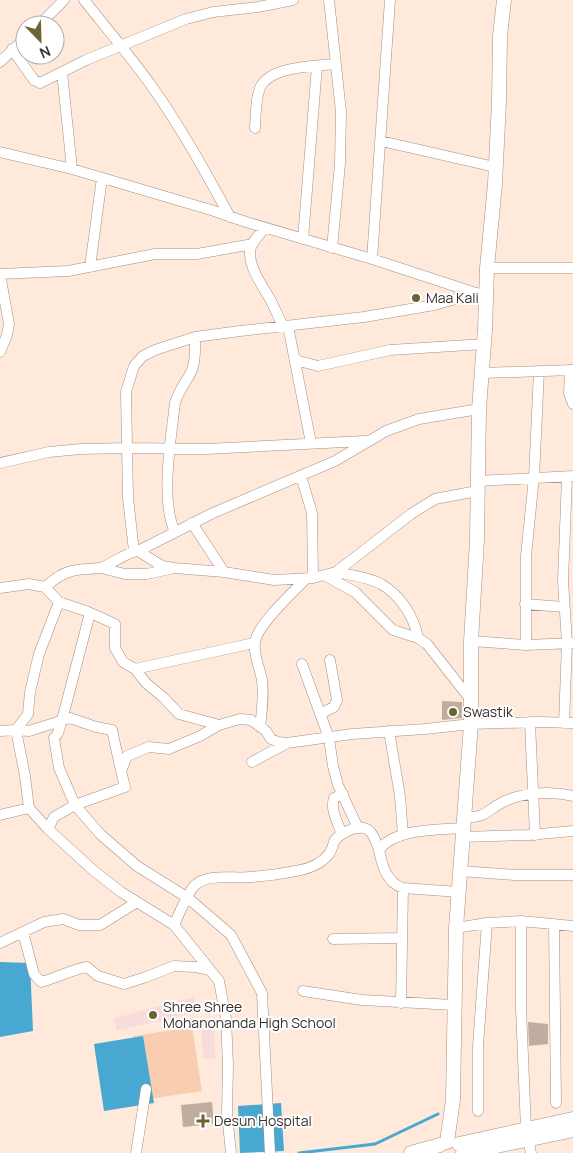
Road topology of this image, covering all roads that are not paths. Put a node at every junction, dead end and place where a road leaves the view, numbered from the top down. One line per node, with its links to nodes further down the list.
1 (64, 0): 8 (street)
2 (84, 0): 9 (street)
3 (293, 0): 7 (street)
4 (329, 0): 13 (street)
5 (390, 0): 17 (street)
6 (504, 0): 19 (main road)
7 (240, 4): 9 (street)
8 (49, 15)
9 (121, 45): 15 (street); 22 (street)
10 (15, 46): 11 (street)
11 (12, 49): 12 (street); 15 (street)
12 (0, 62)
13 (336, 64): 14 (street); 26 (street)
14 (317, 66): 16 (street); 24 (street)
15 (62, 72): 20 (street)
16 (255, 128)
17 (381, 141): 19 (street); 27 (street)
18 (0, 152): 20 (street)
19 (495, 168): 29 (main road)
20 (72, 169): 21 (street)
21 (102, 178): 22 (street); 28 (street)
22 (230, 217): 23 (street)
23 (265, 228): 24 (street); 25 (street)
24 (303, 239): 26 (street)
25 (253, 244): 28 (street); 33 (street)
26 (332, 248): 27 (street)
27 (372, 260): 32 (street)
28 (90, 267): 31 (street)
29 (487, 268): 30 (street); 32 (main road)
30 (573, 268)
31 (0, 274): 36 (street)
32 (481, 295): 33 (street); 35 (main road)
33 (285, 326): 34 (street); 37 (street)
34 (195, 337): 45 (street); 46 (street)
35 (484, 344): 37 (street); 40 (main road)
36 (0, 352)
37 (295, 360): 44 (street)
38 (571, 370): 39 (street); 41 (street)
39 (538, 372): 40 (street); 49 (street)
40 (482, 373): 42 (main road)
41 (573, 404)
42 (479, 409): 43 (street); 51 (main road)
43 (367, 441): 44 (street); 48 (street)
44 (311, 443): 46 (street)
45 (126, 448): 46 (street); 47 (street); 54 (street)
46 (170, 450): 53 (street)
47 (0, 463)
48 (301, 476): 52 (street); 60 (street)
49 (534, 477): 50 (street); 51 (street); 64 (street)
50 (570, 477): 65 (street)
51 (477, 486): 58 (street); 68 (main road)
52 (192, 523): 53 (street); 57 (street)
53 (176, 532): 54 (street)
54 (136, 551): 55 (street); 56 (street)
55 (99, 568): 56 (street); 61 (street)
56 (174, 568): 57 (street)
57 (224, 572): 60 (street)
58 (336, 572): 59 (street); 67 (street)
59 (326, 576): 60 (street); 67 (street)
60 (310, 579): 69 (street)
61 (45, 586): 62 (street); 63 (street)
62 (0, 588)
63 (59, 602): 66 (street); 83 (street)
64 (525, 604): 65 (street); 71 (street)
65 (564, 606): 70 (street)
66 (90, 613): 74 (street); 77 (street)
67 (418, 638): 75 (street)
68 (471, 641): 71 (street); 75 (main road)
69 (254, 643): 74 (street); 82 (street)
70 (570, 643): 71 (street); 79 (street)
71 (526, 645)
72 (330, 660): 76 (street)
73 (302, 664): 76 (street)
74 (135, 669): 81 (street)
75 (471, 700): 80 (main road)
76 (320, 714): 86 (street)
77 (62, 720): 83 (street); 89 (street); 93 (street)
78 (530, 722): 79 (street); 80 (street); 92 (street)
79 (570, 723)
80 (471, 724): 85 (street); 96 (main road)
81 (219, 725): 82 (street); 89 (street)
82 (260, 727): 87 (street)
83 (16, 730): 84 (street); 94 (street)
84 (0, 731)
85 (389, 731): 86 (street); 101 (street)
86 (329, 738): 87 (street); 91 (street)
87 (287, 743): 88 (street)
88 (252, 762)
89 (121, 771): 93 (street)
90 (572, 793): 92 (street)
91 (343, 794): 97 (street); 100 (street)
92 (533, 795): 96 (street); 102 (street)
93 (75, 805): 98 (street); 108 (street)
94 (28, 808): 95 (street); 98 (street)
95 (0, 815)
96 (463, 827): 101 (street); 102 (street); 104 (main road)
97 (358, 828): 100 (street); 103 (street)
98 (48, 829): 109 (street)
99 (573, 831): 102 (street)
100 (342, 834): 108 (street)
101 (403, 835): 103 (street)
102 (535, 835)
103 (379, 850): 106 (street)
104 (460, 871): 105 (street); 107 (main road)
105 (573, 875)
106 (402, 888): 107 (street); 117 (street)
107 (459, 892): 115 (main road)
108 (188, 898): 113 (street); 133 (street)
109 (137, 902): 113 (street); 116 (street)
110 (520, 921): 111 (street); 112 (street); 129 (street)
111 (487, 923): 115 (street); 126 (street)
112 (554, 924): 114 (street); 125 (street)
113 (174, 925): 120 (street)
114 (573, 926)
115 (456, 928): 123 (main road)
116 (23, 932): 119 (street); 120 (street)
117 (402, 938): 118 (street); 122 (street)
118 (333, 939)
119 (0, 944)
120 (210, 970): 132 (street)
121 (303, 991): 122 (street)
122 (401, 1003): 123 (street)
123 (454, 1005): 130 (main road)
124 (146, 1089): 131 (street)
125 (556, 1104)
126 (478, 1111)
127 (573, 1119): 129 (main road)
128 (573, 1130): 129 (main road)
129 (527, 1134): 130 (main road); 135 (street)
130 (452, 1147): 134 (main road)
131 (136, 1153)
132 (231, 1153)
133 (270, 1153)
134 (412, 1153)
135 (531, 1153)

